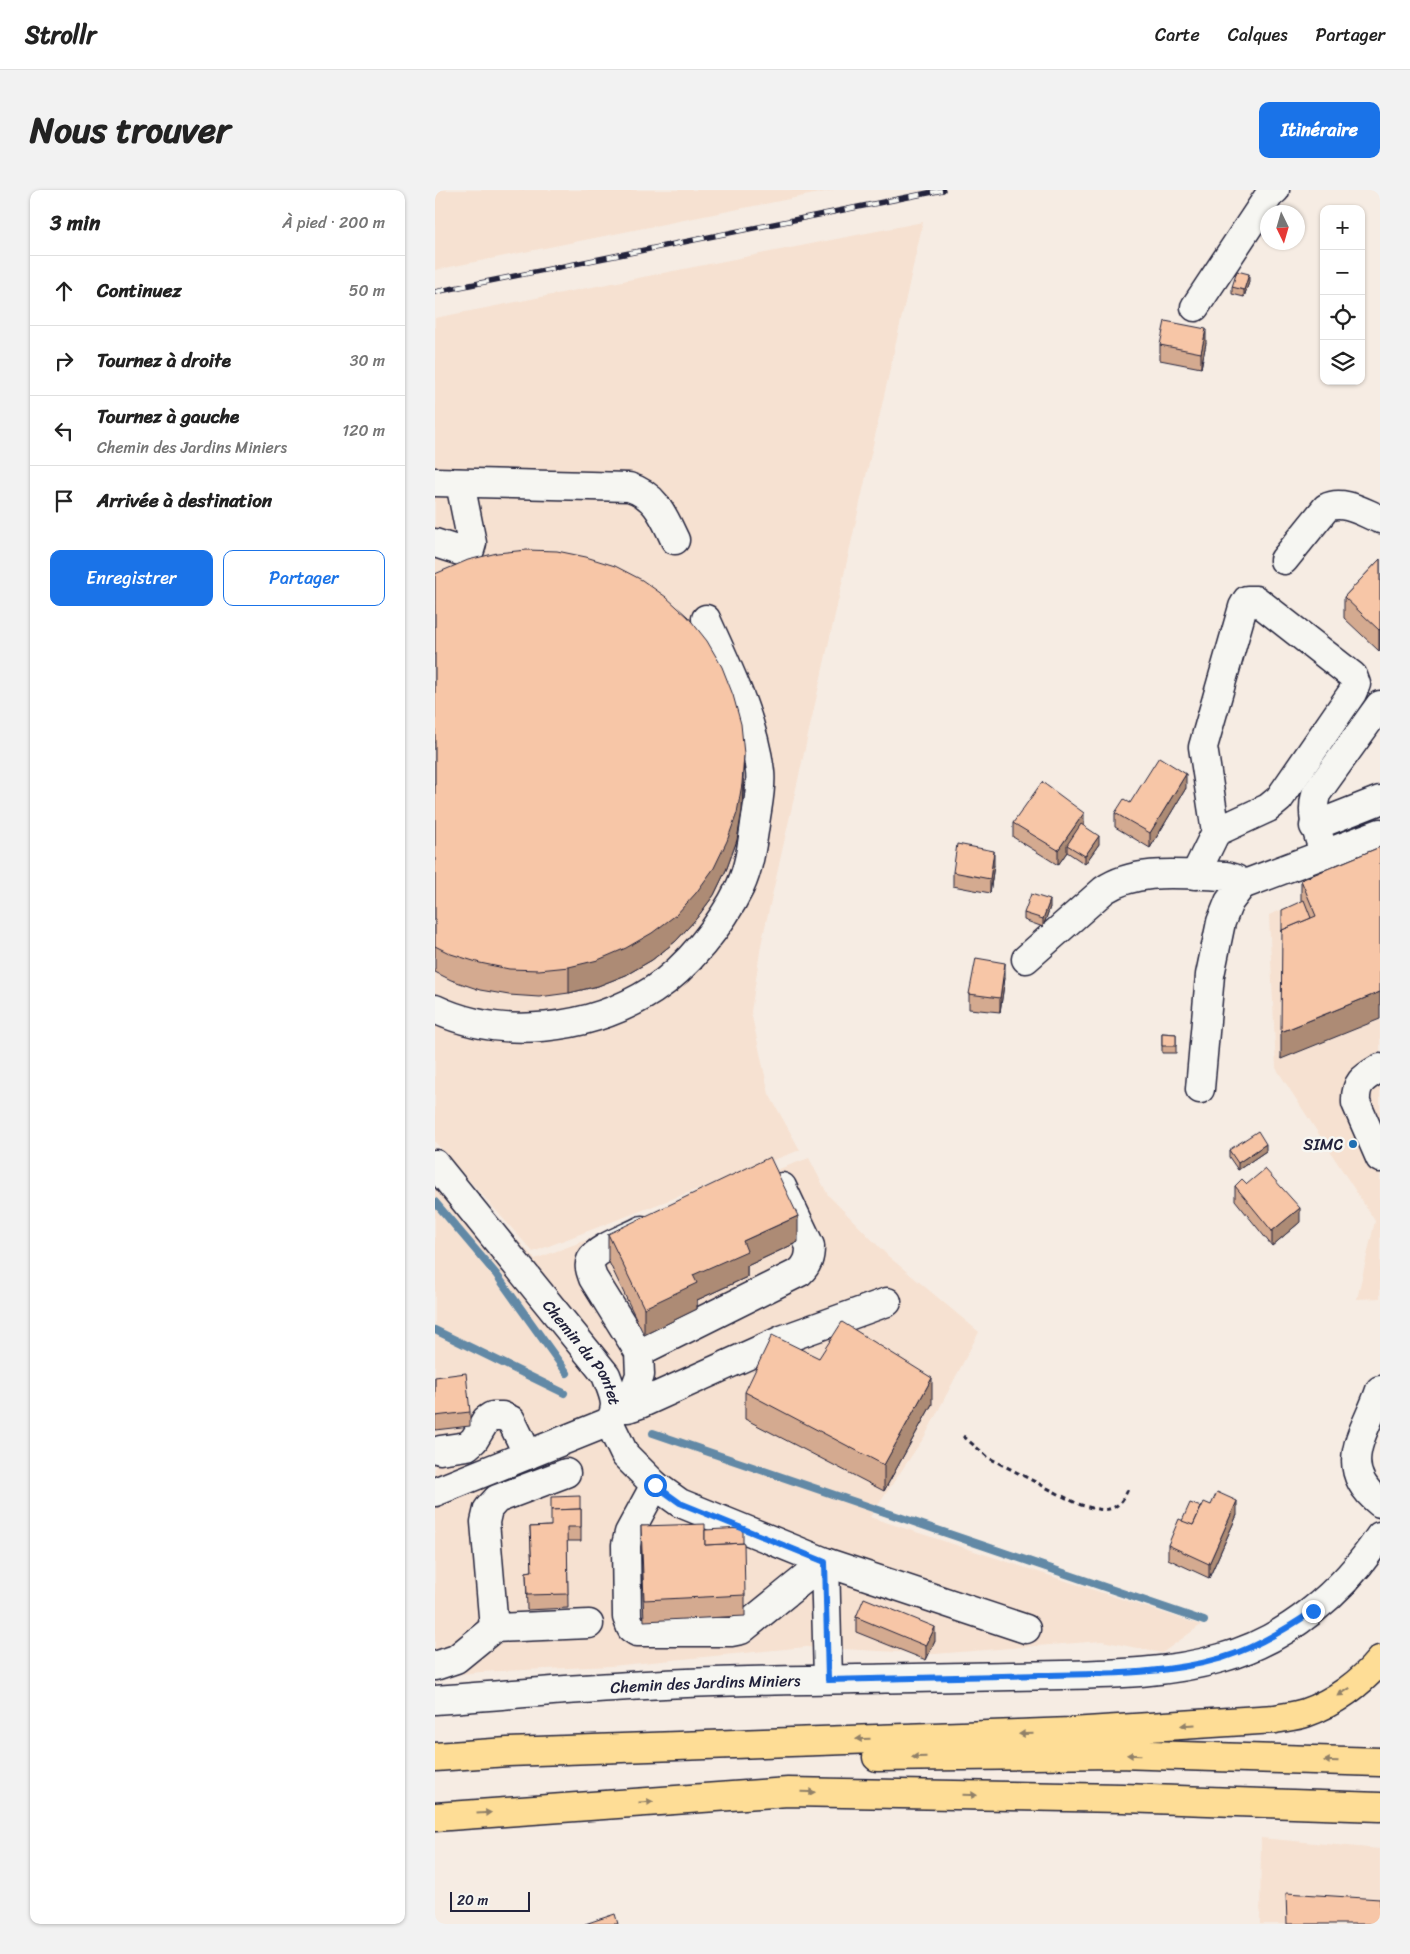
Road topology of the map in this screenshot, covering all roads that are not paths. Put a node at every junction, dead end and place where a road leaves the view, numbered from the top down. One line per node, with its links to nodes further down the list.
1 (1275, 190): 2 (street)
2 (1195, 307)
3 (448, 483): 5 (street); 6 (street)
4 (1380, 520): 7 (street)
5 (675, 540)
6 (435, 542)
7 (1284, 560)
8 (706, 619): 18 (street)
9 (1380, 706): 11 (street)
10 (1380, 800): 11 (street)
11 (1314, 826): 14 (street)
12 (1216, 832): 12 (street); 15 (street)
13 (1380, 833): 14 (street)
14 (1325, 855): 16 (street)
15 (1195, 875): 16 (street); 17 (street)
16 (1242, 885): 20 (street)
17 (1025, 959)
18 (435, 1009)
19 (1380, 1068): 21 (street)
20 (1200, 1089)
21 (1380, 1158)
22 (435, 1164): 28 (street, Chemin du Pontet)
23 (764, 1172): 26 (street)
24 (666, 1218): 26 (street)
25 (887, 1302): 28 (street)
26 (639, 1352): 28 (street)
27 (1380, 1390): 34 (street)
28 (613, 1415): 30 (street, Chemin du Pontet); 32 (street)
29 (440, 1450): 30 (street)
30 (528, 1454): 33 (street, Chemin du Pontet)
31 (566, 1473): 38 (street)
32 (655, 1485): 36 (street); 36 (street)
33 (435, 1492)
34 (1380, 1503)
35 (1380, 1536): 42 (street, Chemin des Jardins Miniers)
36 (825, 1562): 39 (street); 42 (street)
37 (589, 1624): 38 (street)
38 (493, 1628): 41 (street)
39 (1026, 1629)
40 (1380, 1660): 44 (highway, one-way to 44)
41 (435, 1666)
42 (828, 1680): 43 (street, Chemin des Jardins Miniers)
43 (435, 1700)
44 (435, 1757)
45 (1380, 1762): 46 (highway, one-way to 46)
46 (435, 1774)
47 (1123, 1798): 48 (highway); 49 (highway, one-way to 47); 50 (highway)
48 (1380, 1807)
49 (435, 1817)
50 (1380, 1818)

